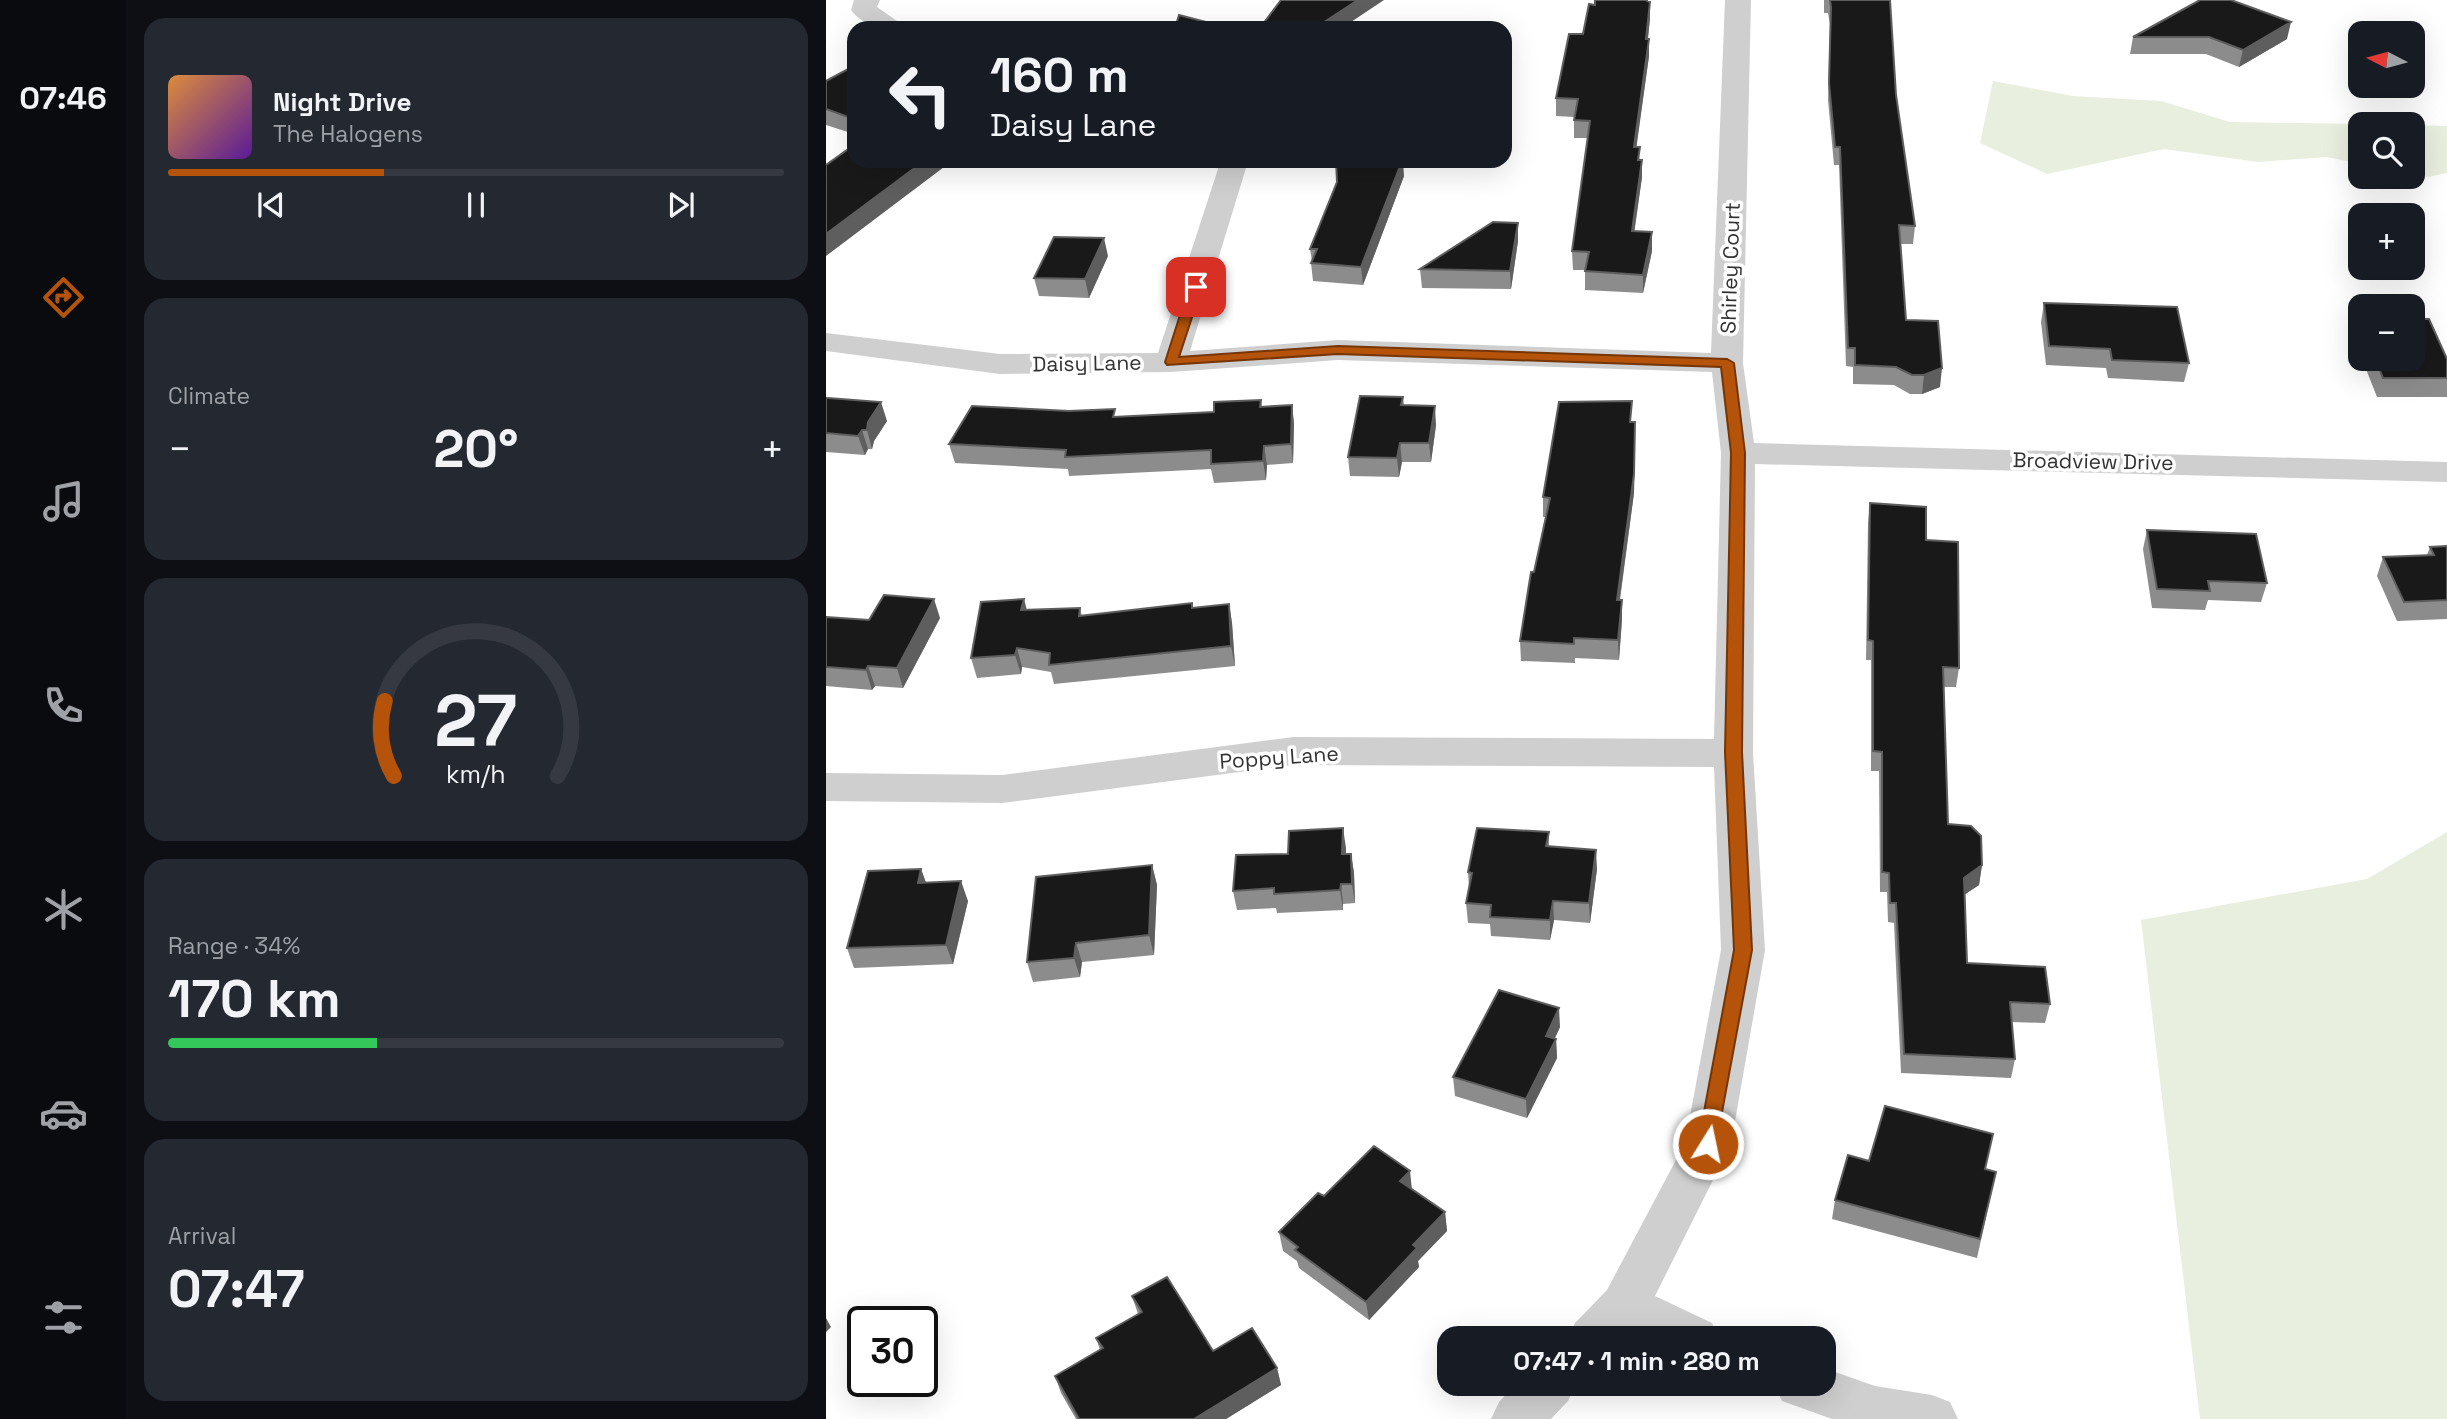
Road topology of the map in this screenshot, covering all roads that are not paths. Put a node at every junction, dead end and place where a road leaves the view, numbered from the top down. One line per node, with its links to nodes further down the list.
1 (867, 0): 3 (street)
2 (1738, 0): 7 (street, Shirley Court)
3 (882, 21)
4 (1232, 168): 6 (street)
5 (826, 342): 6 (street, Daisy Lane)
6 (1171, 362): 7 (street, Daisy Lane)
7 (1727, 363): 8 (street, Shirley Court)
8 (1738, 453): 9 (street, Broadview Drive); 10 (street, Shirley Court)
9 (2447, 472)
10 (1734, 752): 11 (street, Poppy Lane); 12 (street, Shirley Court)
11 (826, 786)
12 (1609, 1322): 13 (street)
13 (1629, 1326)
14 (1539, 1396): 16 (street)
15 (1835, 1396): 17 (street)
16 (1517, 1419)
17 (1932, 1419)

